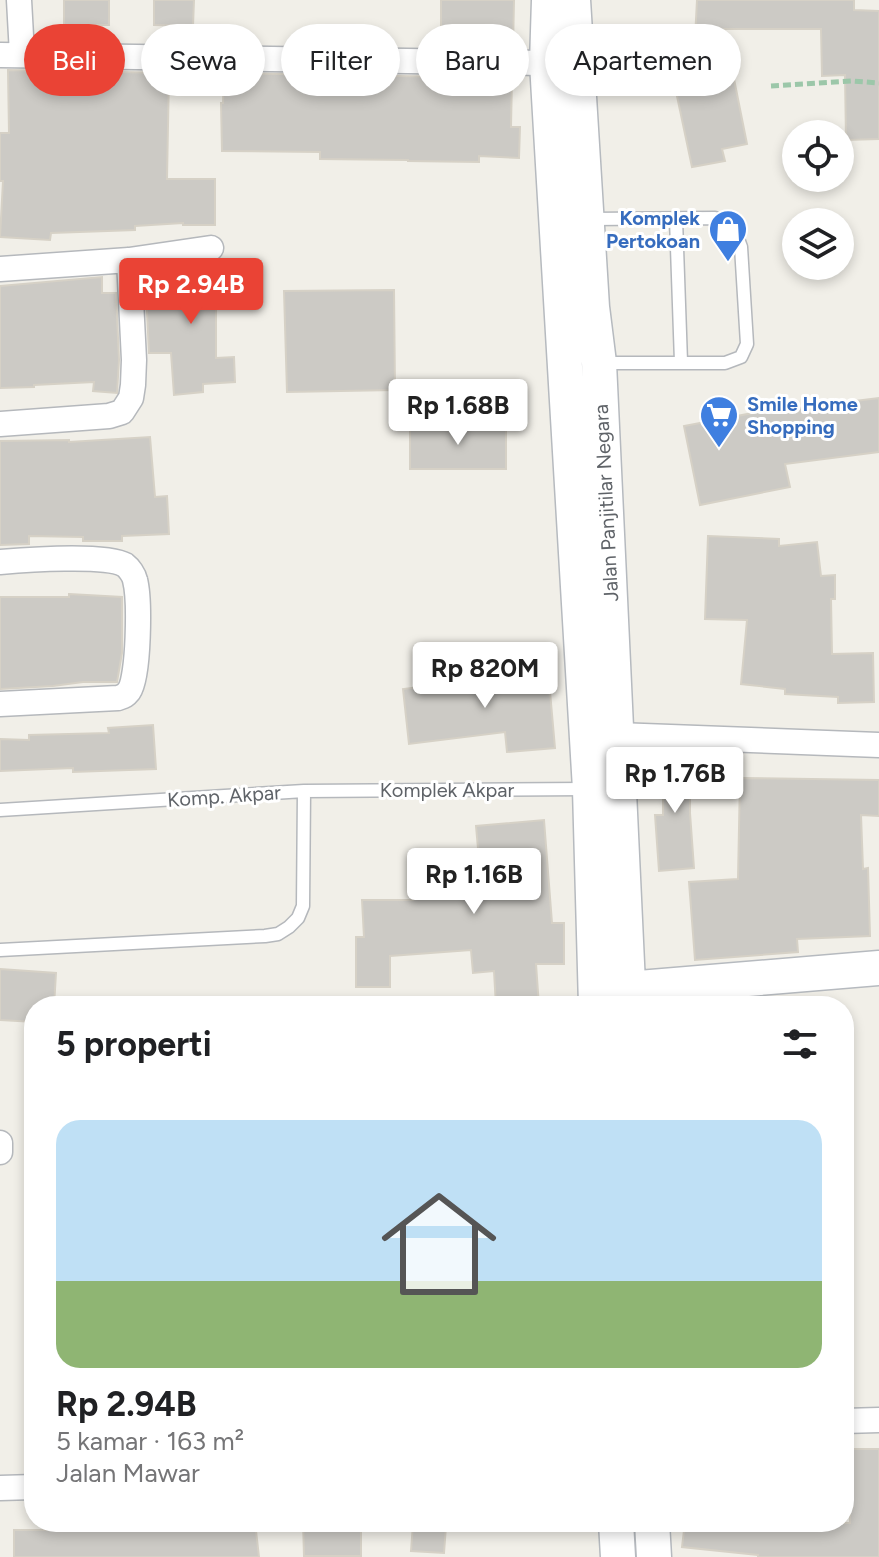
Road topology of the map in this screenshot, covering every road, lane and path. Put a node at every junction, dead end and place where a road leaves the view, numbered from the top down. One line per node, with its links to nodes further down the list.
1 (19, 0): 5 (street)
2 (549, 0): 4 (main road)
3 (573, 0): 10 (main road, Jalan Panjitilar Negara)
4 (548, 24)
5 (11, 55): 6 (street)
6 (545, 63)
7 (879, 83): 8 (path)
8 (771, 86)
9 (550, 96): 18 (main road)
10 (586, 219): 11 (lane); 16 (main road, Jalan Panjitilar Negara)
11 (676, 219): 15 (lane); 15 (lane)
12 (211, 248): 13 (street)
13 (129, 260): 14 (street); 17 (street)
14 (0, 269)
15 (681, 362): 16 (lane)
16 (599, 363): 18 (main road, Jalan Panjitilar Negara)
17 (0, 424)
18 (591, 528): 21 (main road, Jalan Panjitilar Negara); 23 (main road)
19 (0, 562): 20 (street)
20 (0, 704)
21 (617, 735): 22 (street); 29 (main road, Jalan Panjitilar Negara)
22 (879, 745)
23 (590, 789): 24 (lane, Komplek Akpar); 28 (main road)
24 (304, 791): 25 (lane, Komp. Akpar); 26 (lane, Komp. Akpar)
25 (0, 810)
26 (0, 950)
27 (879, 968): 30 (main road)
28 (596, 996)
29 (628, 996)
30 (645, 996)
31 (0, 1143): 32 (street)
32 (0, 1152)
33 (879, 1420): 34 (street)
34 (854, 1421)
35 (24, 1487): 36 (street)
36 (0, 1488)
37 (617, 1532): 39 (main road)
38 (653, 1532): 40 (main road)
39 (618, 1557)
40 (654, 1557)

